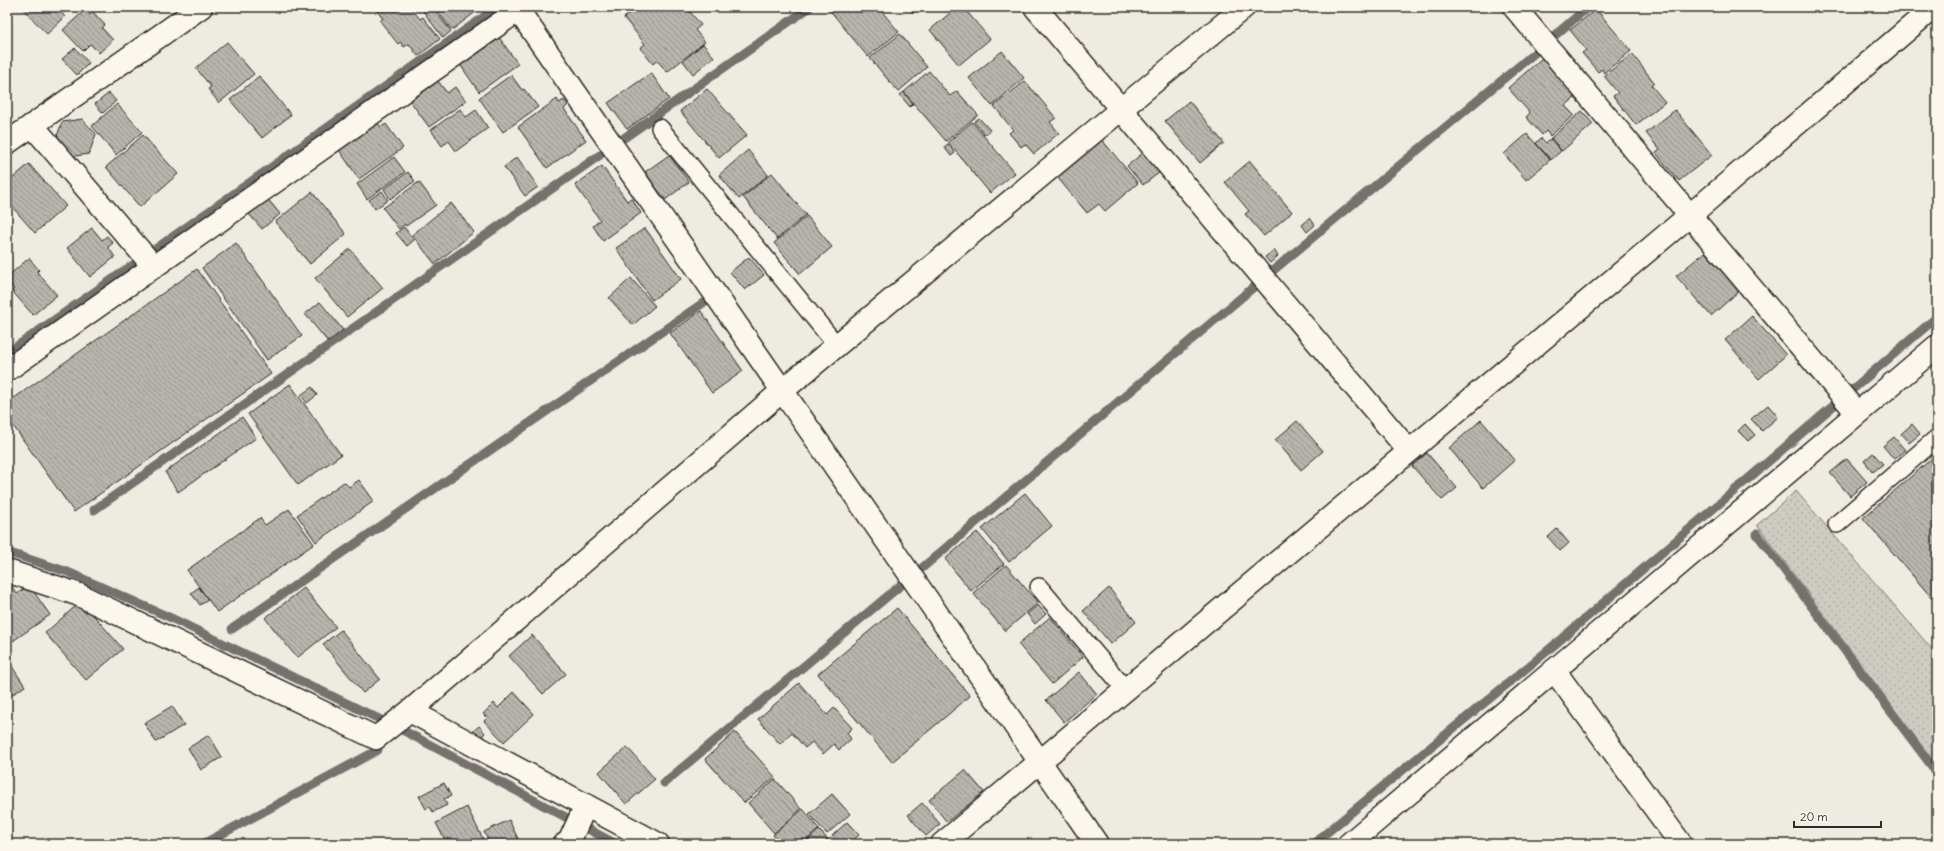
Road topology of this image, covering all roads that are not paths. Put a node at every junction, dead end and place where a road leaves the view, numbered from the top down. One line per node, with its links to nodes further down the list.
1 (201, 7): 8 (street)
2 (1035, 7): 7 (street)
3 (1244, 7): 7 (street)
4 (1514, 7): 11 (street)
5 (1934, 7): 11 (street)
6 (519, 8): 12 (street); 16 (street)
7 (1121, 109): 13 (street); 19 (street)
8 (32, 125): 10 (street); 12 (street)
9 (660, 128): 13 (lane)
10 (7, 143)
11 (1689, 216): 17 (street); 19 (street)
12 (154, 267): 15 (street)
13 (837, 346): 16 (street)
14 (1937, 346): 17 (street)
15 (7, 370)
16 (782, 392): 25 (street); 26 (street)
17 (1854, 409): 23 (street)
18 (1937, 438): 20 (lane)
19 (1409, 451): 24 (street)
20 (1837, 524)
21 (7, 571): 25 (street)
22 (1039, 587): 24 (lane)
23 (1554, 670): 32 (street); 33 (street)
24 (1126, 690): 26 (street)
25 (407, 713): 27 (street)
26 (1040, 762): 30 (street); 31 (street)
27 (583, 812): 28 (street); 29 (street)
28 (567, 843)
29 (658, 844)
30 (942, 844)
31 (1097, 844)
32 (1349, 844)
33 (1681, 844)

